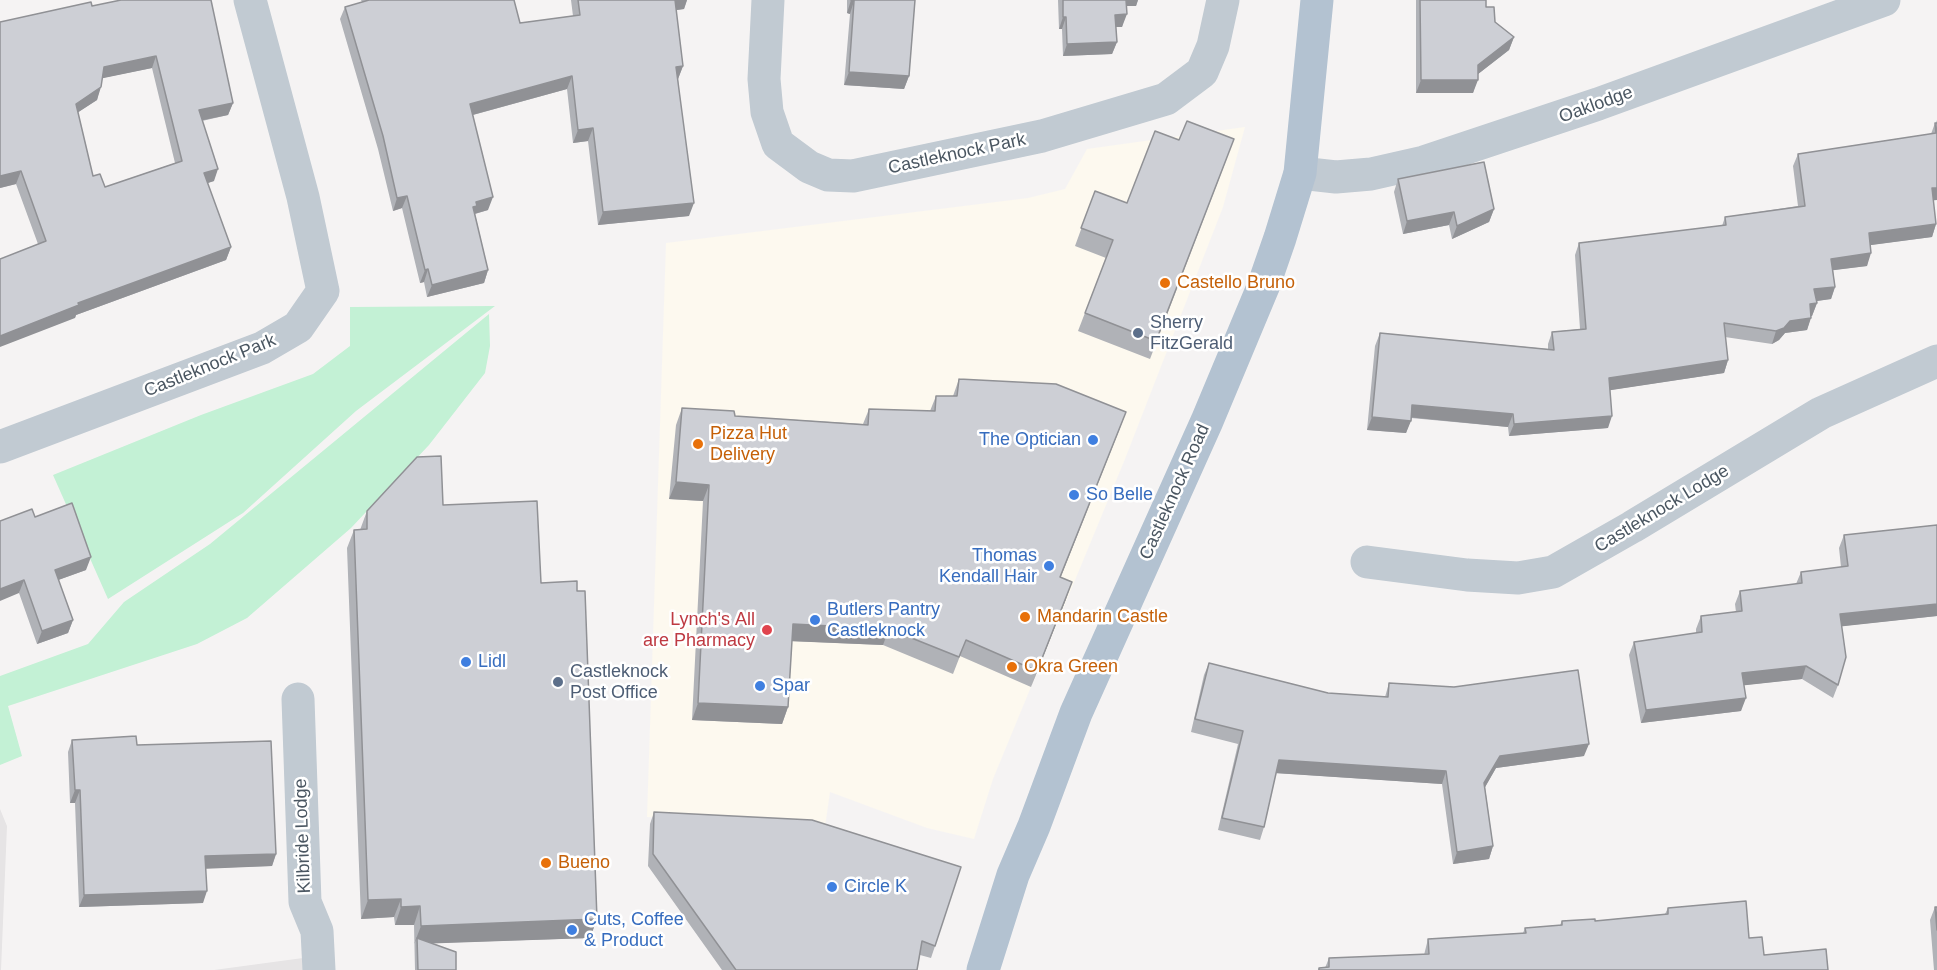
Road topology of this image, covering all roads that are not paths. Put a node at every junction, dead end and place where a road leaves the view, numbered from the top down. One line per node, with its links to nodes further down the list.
1 (250, 0): 8 (street, Castleknock Park)
2 (768, 0): 3 (street, Castleknock Park)
3 (1223, 0)
4 (1317, 0): 6 (main road, Castleknock Road)
5 (1884, 0): 6 (street, Oaklodge)
6 (1300, 173): 12 (main road, Castleknock Road)
7 (1937, 361): 9 (street, Castleknock Lodge)
8 (0, 447)
9 (1367, 562)
10 (298, 699): 11 (street, Kilbride Lodge)
11 (319, 970)
12 (983, 970)

